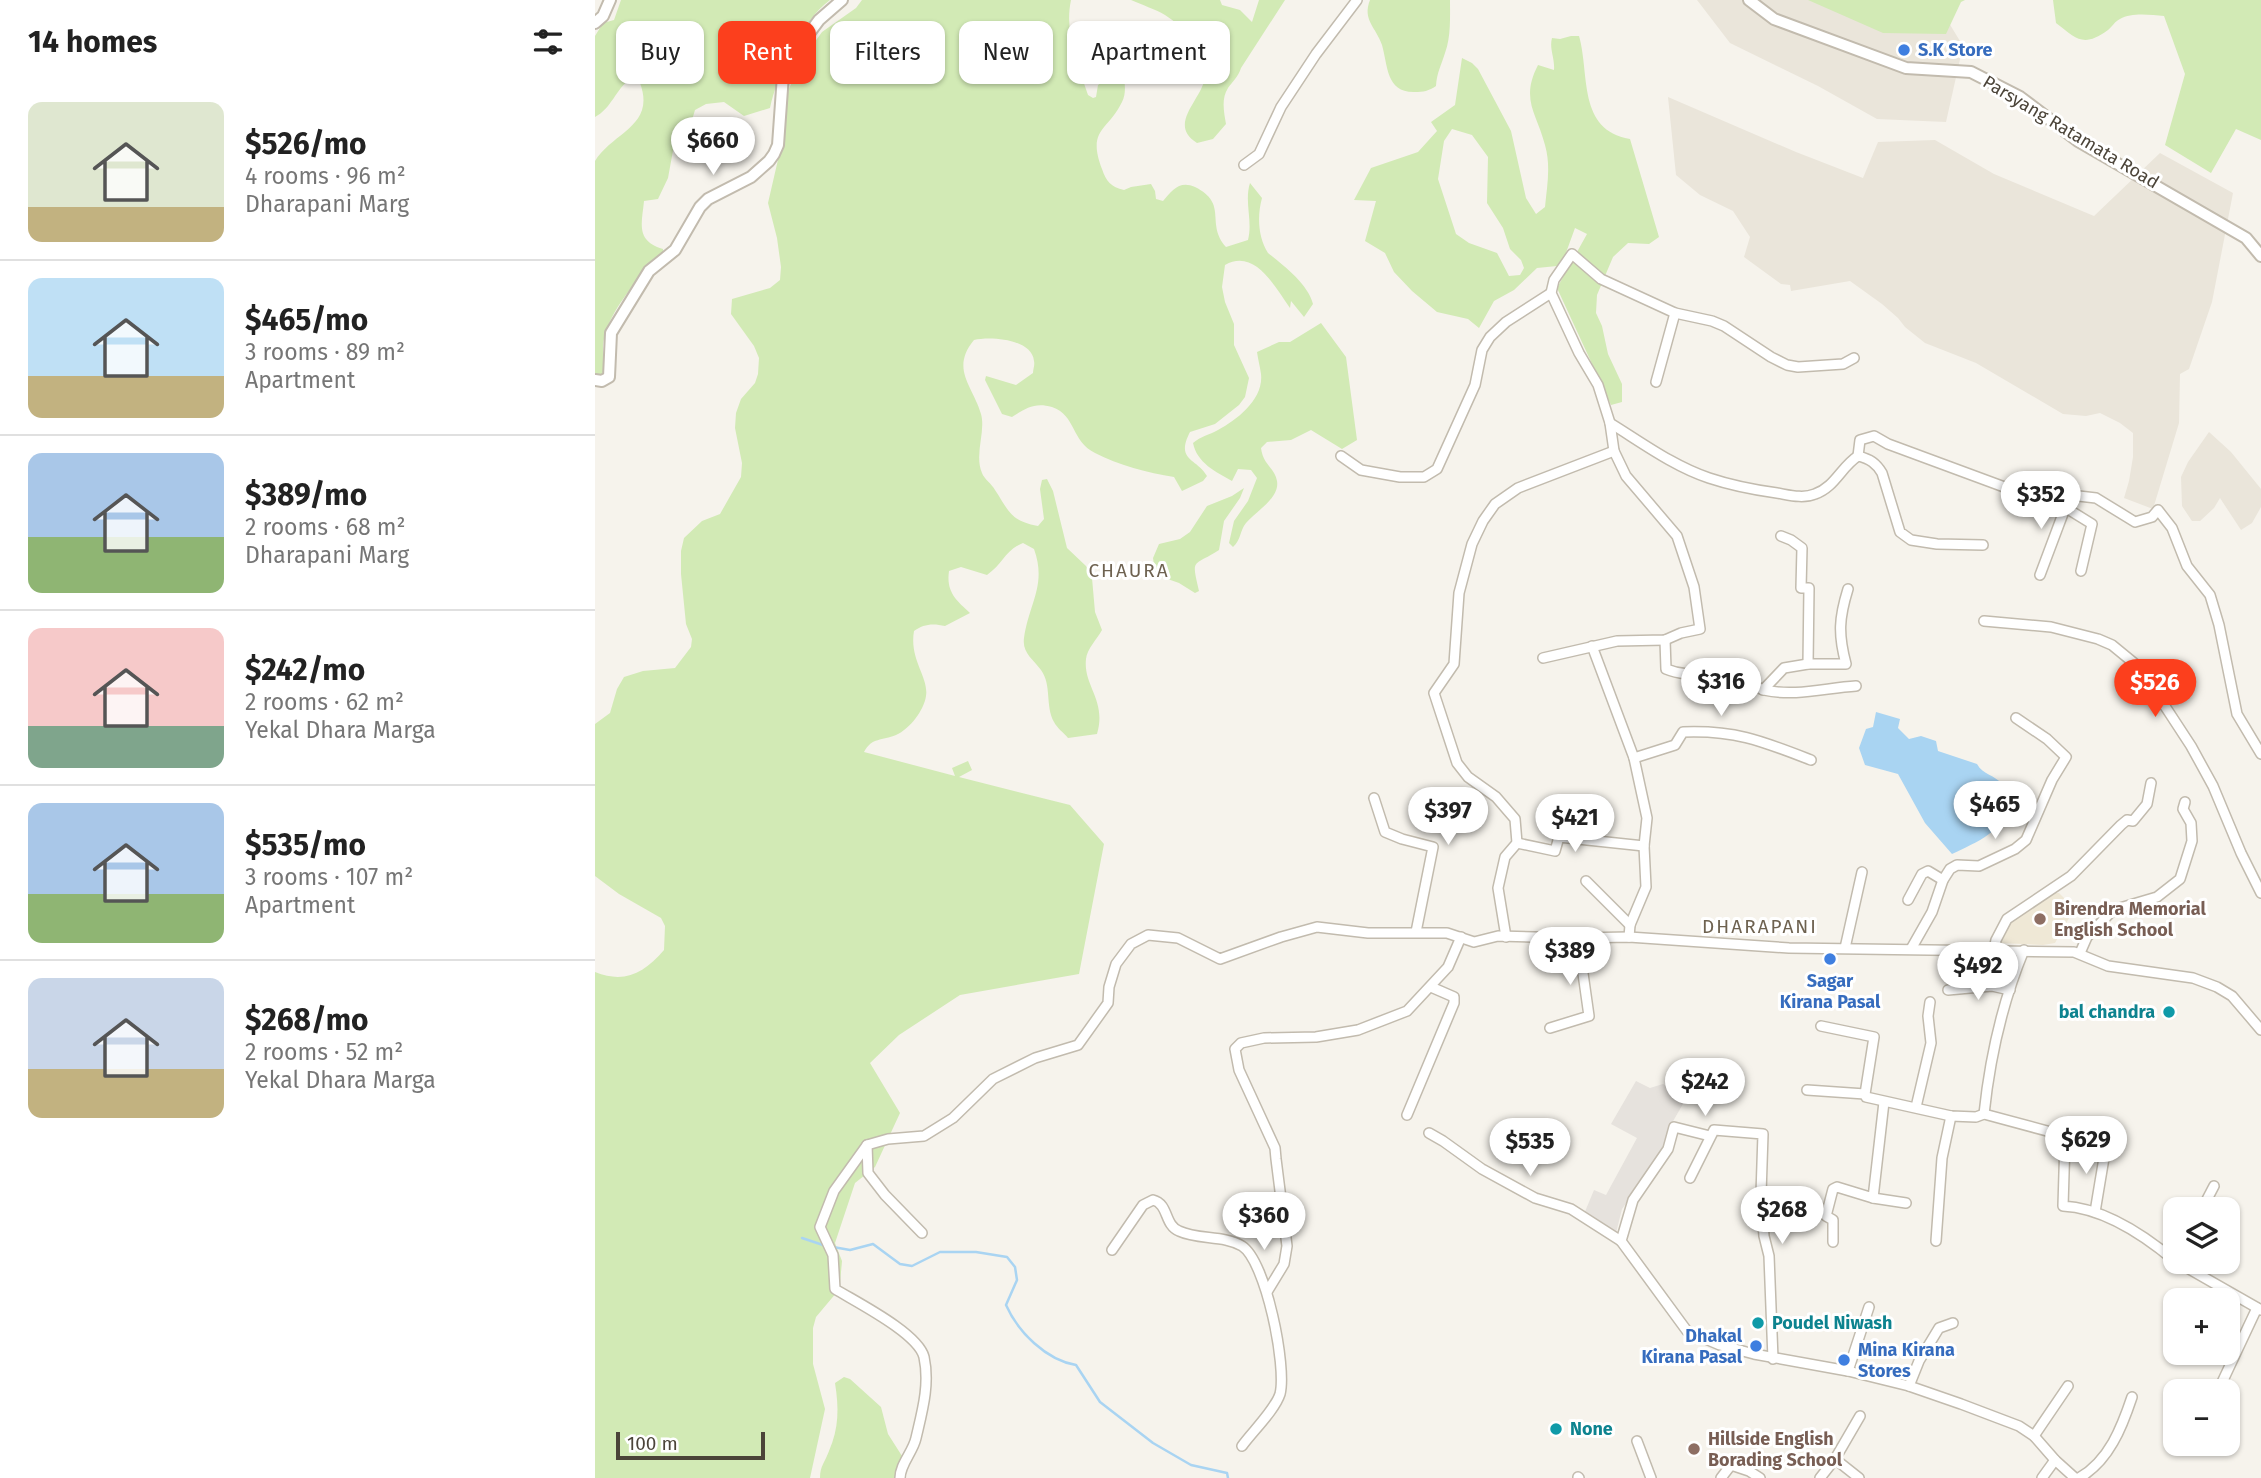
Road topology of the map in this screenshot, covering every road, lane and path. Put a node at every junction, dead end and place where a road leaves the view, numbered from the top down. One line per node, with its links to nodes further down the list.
1 (610, 0): 5 (street)
2 (842, 0): 11 (street)
3 (1357, 0): 6 (street)
4 (1749, 0): 7 (street, Parsyang Ratamata Road)
5 (595, 23)
6 (1244, 165)
7 (2261, 256)
8 (1551, 293): 9 (street); 13 (street); 15 (street)
9 (1675, 313): 10 (street); 12 (street)
10 (1854, 358)
11 (595, 380)
12 (1656, 382)
13 (1610, 422): 14 (street); 16 (street)
14 (1614, 451): 25 (street); 38 (street)
15 (1341, 456)
16 (1859, 456): 17 (street); 20 (street)
17 (2070, 495): 18 (street); 32 (street)
18 (2066, 508): 21 (street); 22 (street)
19 (1781, 536): 28 (street)
20 (1983, 545)
21 (2081, 571)
22 (2040, 575)
23 (1848, 589): 28 (street)
24 (1984, 621): 43 (street)
25 (1665, 640): 26 (street); 30 (street)
26 (1592, 646): 27 (street); 33 (street)
27 (1543, 658)
28 (1808, 664): 30 (street)
29 (1856, 686): 30 (street)
30 (1763, 690)
31 (2016, 719): 41 (street)
32 (2261, 754)
33 (1634, 758): 34 (street); 39 (street)
34 (1811, 760)
35 (2151, 783): 53 (street)
36 (1374, 798): 46 (street)
37 (2185, 802): 55 (street)
38 (1517, 843): 39 (street); 49 (street)
39 (1644, 846): 45 (street)
40 (1862, 872): 51 (street)
41 (1943, 880): 44 (street); 52 (street)
42 (1586, 881): 45 (street)
43 (2261, 893)
44 (1908, 900)
45 (1630, 926): 47 (street)
46 (1416, 932): 48 (street); 72 (street)
47 (1629, 936): 50 (street); 51 (street)
48 (1461, 937): 49 (street); 56 (street)
49 (1506, 937): 50 (street)
50 (1578, 938): 61 (street)
51 (1845, 948): 52 (street)
52 (1911, 949): 53 (street)
53 (1994, 950): 54 (street)
54 (2024, 950): 55 (street); 58 (street)
55 (2080, 953): 62 (street)
56 (1431, 987): 68 (street); 87 (street)
57 (1948, 990): 58 (street)
58 (2010, 990): 67 (street)
59 (1930, 1002): 66 (street)
60 (1821, 1026): 64 (street)
61 (1550, 1028)
62 (2261, 1030)
63 (1807, 1090): 64 (street)
64 (1865, 1094): 65 (street)
65 (1884, 1102): 66 (street); 77 (street)
66 (1916, 1107): 69 (street)
67 (1985, 1114): 69 (street); 79 (street)
68 (1407, 1115)
69 (1951, 1116): 83 (street)
70 (1429, 1133): 81 (street)
71 (1710, 1136): 74 (street); 81 (street); 91 (street)
72 (867, 1145): 80 (street); 103 (street)
73 (2106, 1146): 79 (street)
74 (1690, 1178)
75 (2214, 1186): 76 (street)
76 (2208, 1197)
77 (1873, 1198): 78 (street); 82 (street)
78 (1906, 1203)
79 (2095, 1212): 85 (street)
80 (922, 1233)
81 (1621, 1241): 91 (street)
82 (1833, 1241)
83 (1936, 1241)
84 (1112, 1250): 87 (street)
85 (2163, 1252)
86 (2198, 1274): 89 (street)
87 (1267, 1292): 100 (street)
88 (1869, 1307): 92 (street)
89 (2259, 1309): 93 (street)
90 (1953, 1323): 94 (street)
91 (1773, 1359): 92 (street)
92 (1848, 1371): 94 (street)
93 (2224, 1379)
94 (1909, 1386): 98 (street)
95 (2068, 1386): 98 (street)
96 (2132, 1397): 110 (street)
97 (1860, 1416): 101 (street)
98 (2034, 1436): 102 (street)
99 (1637, 1441): 104 (street)
100 (1242, 1446)
101 (1835, 1459): 107 (street); 108 (street)
102 (2055, 1460): 109 (street); 110 (street)
103 (900, 1478)
104 (1651, 1478)
105 (1721, 1478): 106 (street)
106 (1760, 1478)
107 (1820, 1478)
108 (1859, 1478)
109 (2042, 1478)
110 (2077, 1478)

